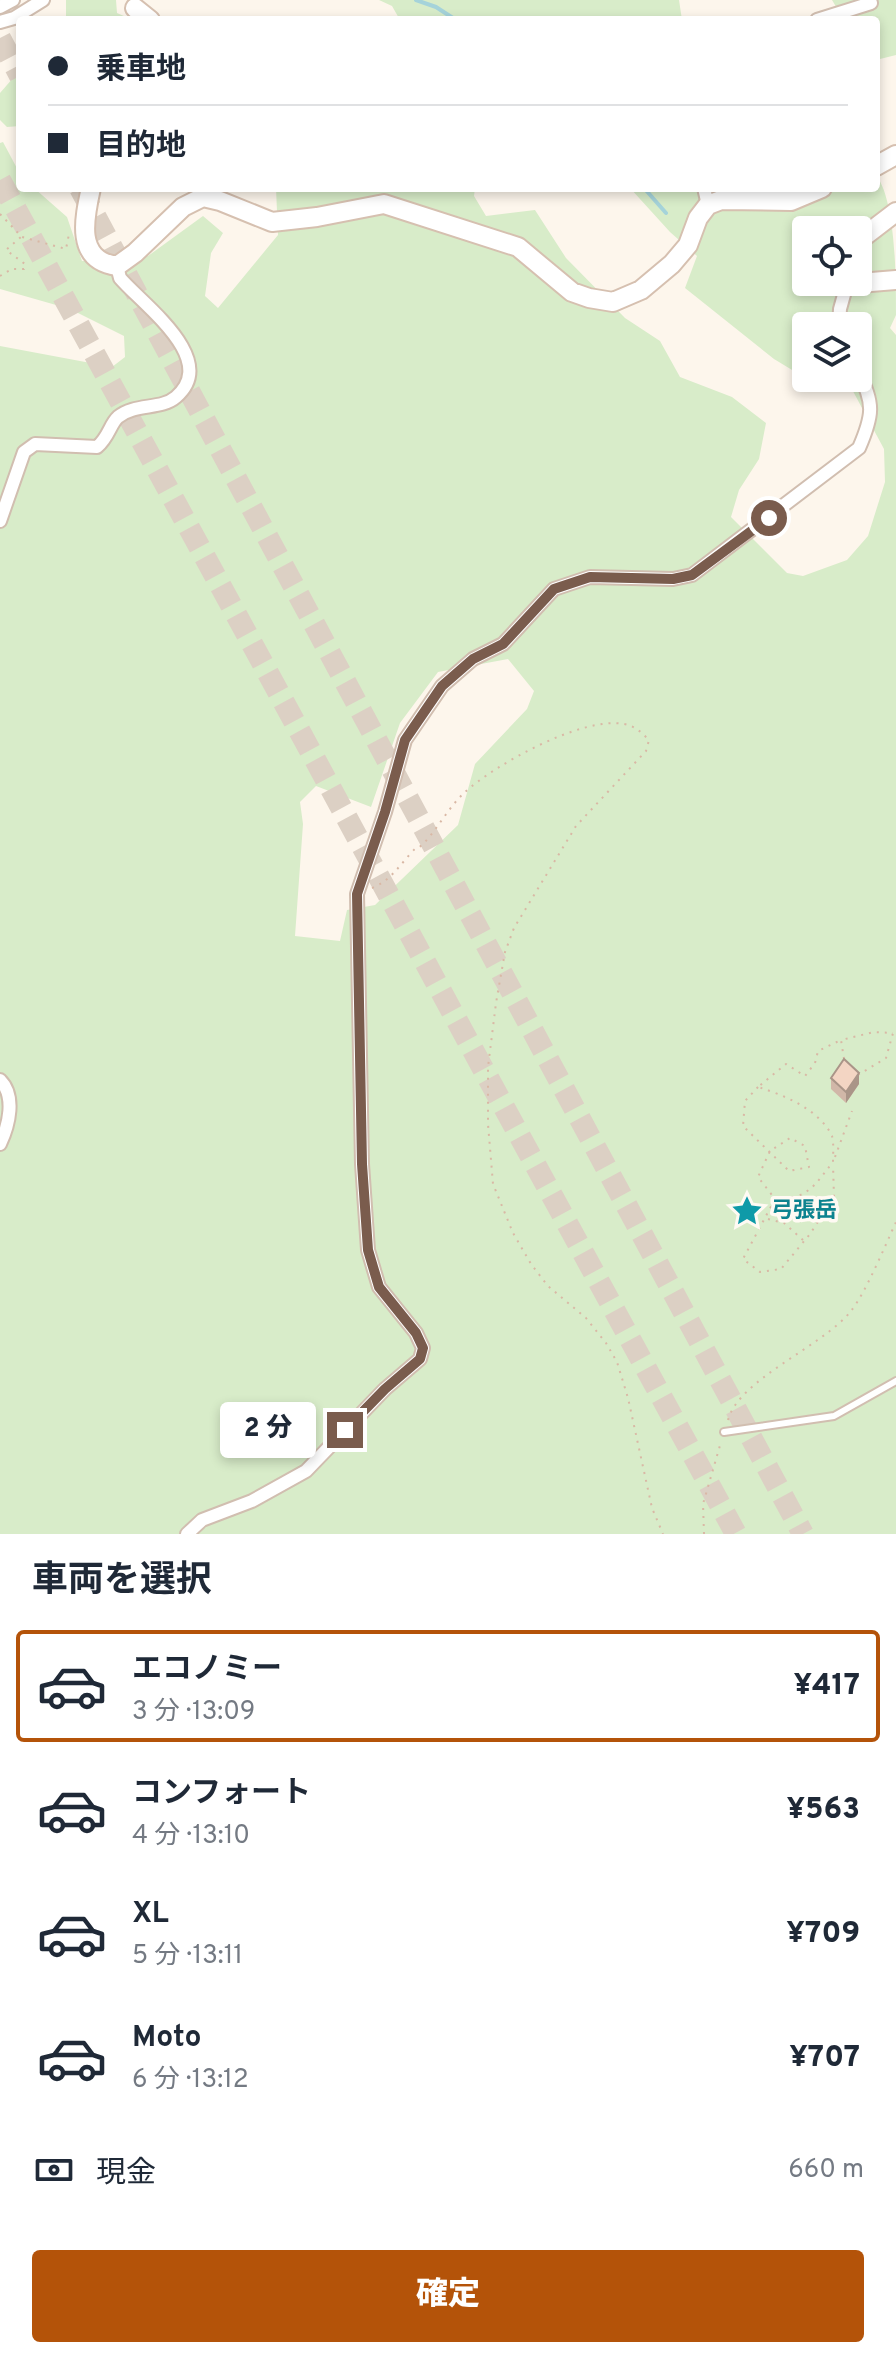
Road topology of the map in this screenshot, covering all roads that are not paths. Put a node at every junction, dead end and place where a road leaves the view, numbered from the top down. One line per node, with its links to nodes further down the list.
1 (13, 0): 4 (street)
2 (43, 0): 5 (street)
3 (871, 3): 6 (street)
4 (0, 7)
5 (17, 16)
6 (830, 16)
7 (90, 192): 12 (street)
8 (812, 192): 9 (street)
9 (706, 197): 12 (street)
10 (896, 212): 11 (street)
11 (872, 230)
12 (117, 266): 16 (street)
13 (896, 280): 14 (street)
14 (872, 281)
15 (867, 392): 21 (street)
16 (0, 521)
17 (0, 1080): 18 (street)
18 (0, 1144)
19 (896, 1381): 20 (lane)
20 (724, 1432)
21 (187, 1534)

